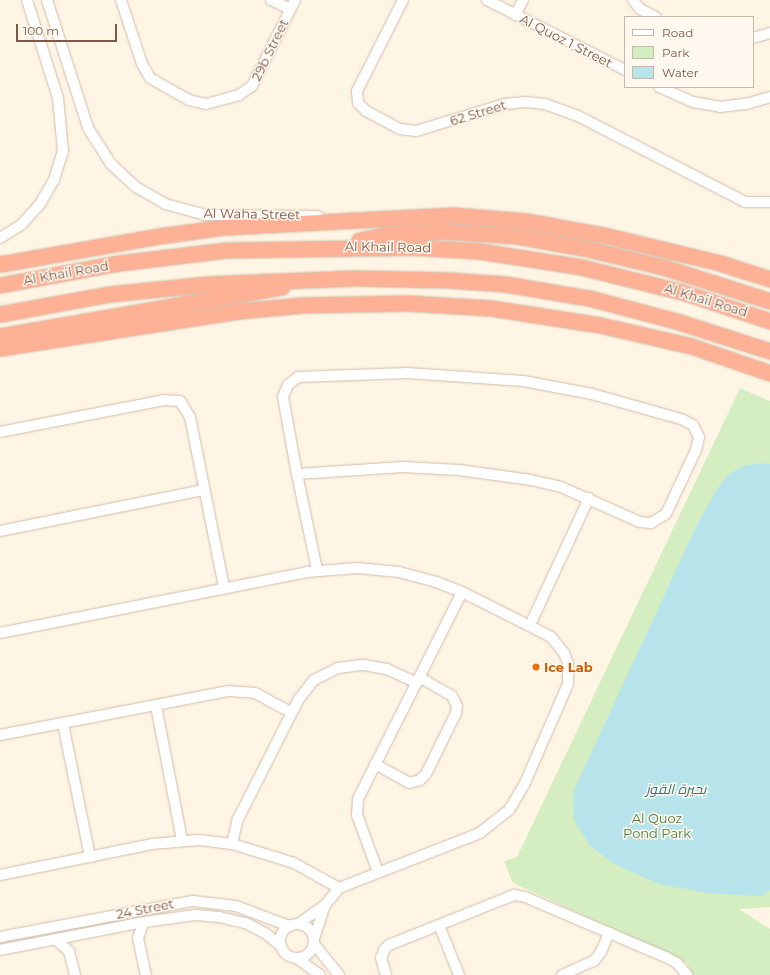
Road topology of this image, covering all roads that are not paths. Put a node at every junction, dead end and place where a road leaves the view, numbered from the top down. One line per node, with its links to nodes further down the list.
1 (27, 0): 19 (street)
2 (47, 0): 18 (street, Al Waha Street)
3 (121, 0): 9 (street, 29b Street)
4 (271, 0): 9 (street, 29b Street)
5 (403, 0): 17 (street, 62 Street)
6 (487, 0): 10 (street, Al Quoz 1 Street)
7 (523, 0): 10 (street)
8 (634, 0): 11 (street)
9 (293, 5)
10 (515, 15): 14 (street, Al Quoz 1 Street)
11 (654, 16)
12 (770, 33): 13 (street)
13 (754, 38)
14 (624, 70)
15 (661, 88): 16 (street)
16 (770, 97)
17 (770, 202)
18 (346, 219): 21 (highway); 23 (highway)
19 (0, 238)
20 (340, 247): 27 (highway, Al Khail Road); 29 (highway); 31 (highway, Al Khail Road)
21 (55, 254): 22 (highway); 24 (highway)
22 (0, 256)
23 (720, 263): 26 (highway); 28 (highway)
24 (0, 264)
25 (314, 279): 30 (highway); 33 (highway); 35 (highway)
26 (770, 279)
27 (0, 285)
28 (770, 290)
29 (770, 302)
30 (0, 314)
31 (770, 321)
32 (88, 332): 34 (highway); 36 (highway); 37 (highway)
33 (0, 336)
34 (0, 348)
35 (770, 351)
36 (0, 358)
37 (770, 373)
38 (0, 432): 40 (street)
39 (297, 474): 41 (street); 41 (street); 43 (street)
40 (204, 490): 42 (street); 44 (street)
41 (589, 498): 46 (street)
42 (0, 531)
43 (317, 570): 44 (street); 45 (street)
44 (224, 587): 47 (street)
45 (462, 592): 46 (street); 48 (street)
46 (530, 624): 57 (street)
47 (0, 633)
48 (418, 680): 50 (street); 53 (street); 53 (street)
49 (156, 706): 50 (street); 51 (street); 54 (street)
50 (292, 713): 55 (street)
51 (63, 724): 52 (street); 56 (street)
52 (0, 735)
53 (374, 764): 57 (street)
54 (182, 840): 55 (street); 56 (street)
55 (232, 844): 59 (street)
56 (90, 857): 58 (street)
57 (378, 872): 59 (street)
58 (0, 875)
59 (339, 888): 60 (street)
60 (325, 905): 63 (street); 68 (street)
61 (144, 922): 65 (street, 24 Street); 69 (street, 24 Street); 74 (street)
62 (439, 924): 64 (street); 77 (street); 78 (street)
63 (294, 925): 66 (street, 24 Street); 68 (street); 69 (street)
64 (609, 933): 79 (street); 80 (street)
65 (82, 935): 67 (street, 24 Street); 71 (street)
66 (0, 937)
67 (55, 939): 70 (street, 24 Street); 71 (street)
68 (314, 941): 72 (street); 76 (street)
69 (280, 946): 72 (street)
70 (0, 950)
71 (71, 955): 73 (street)
72 (298, 958): 75 (street)
73 (75, 975)
74 (146, 975)
75 (320, 975)
76 (339, 975)
77 (386, 975)
78 (459, 975)
79 (564, 975)
80 (687, 975)

